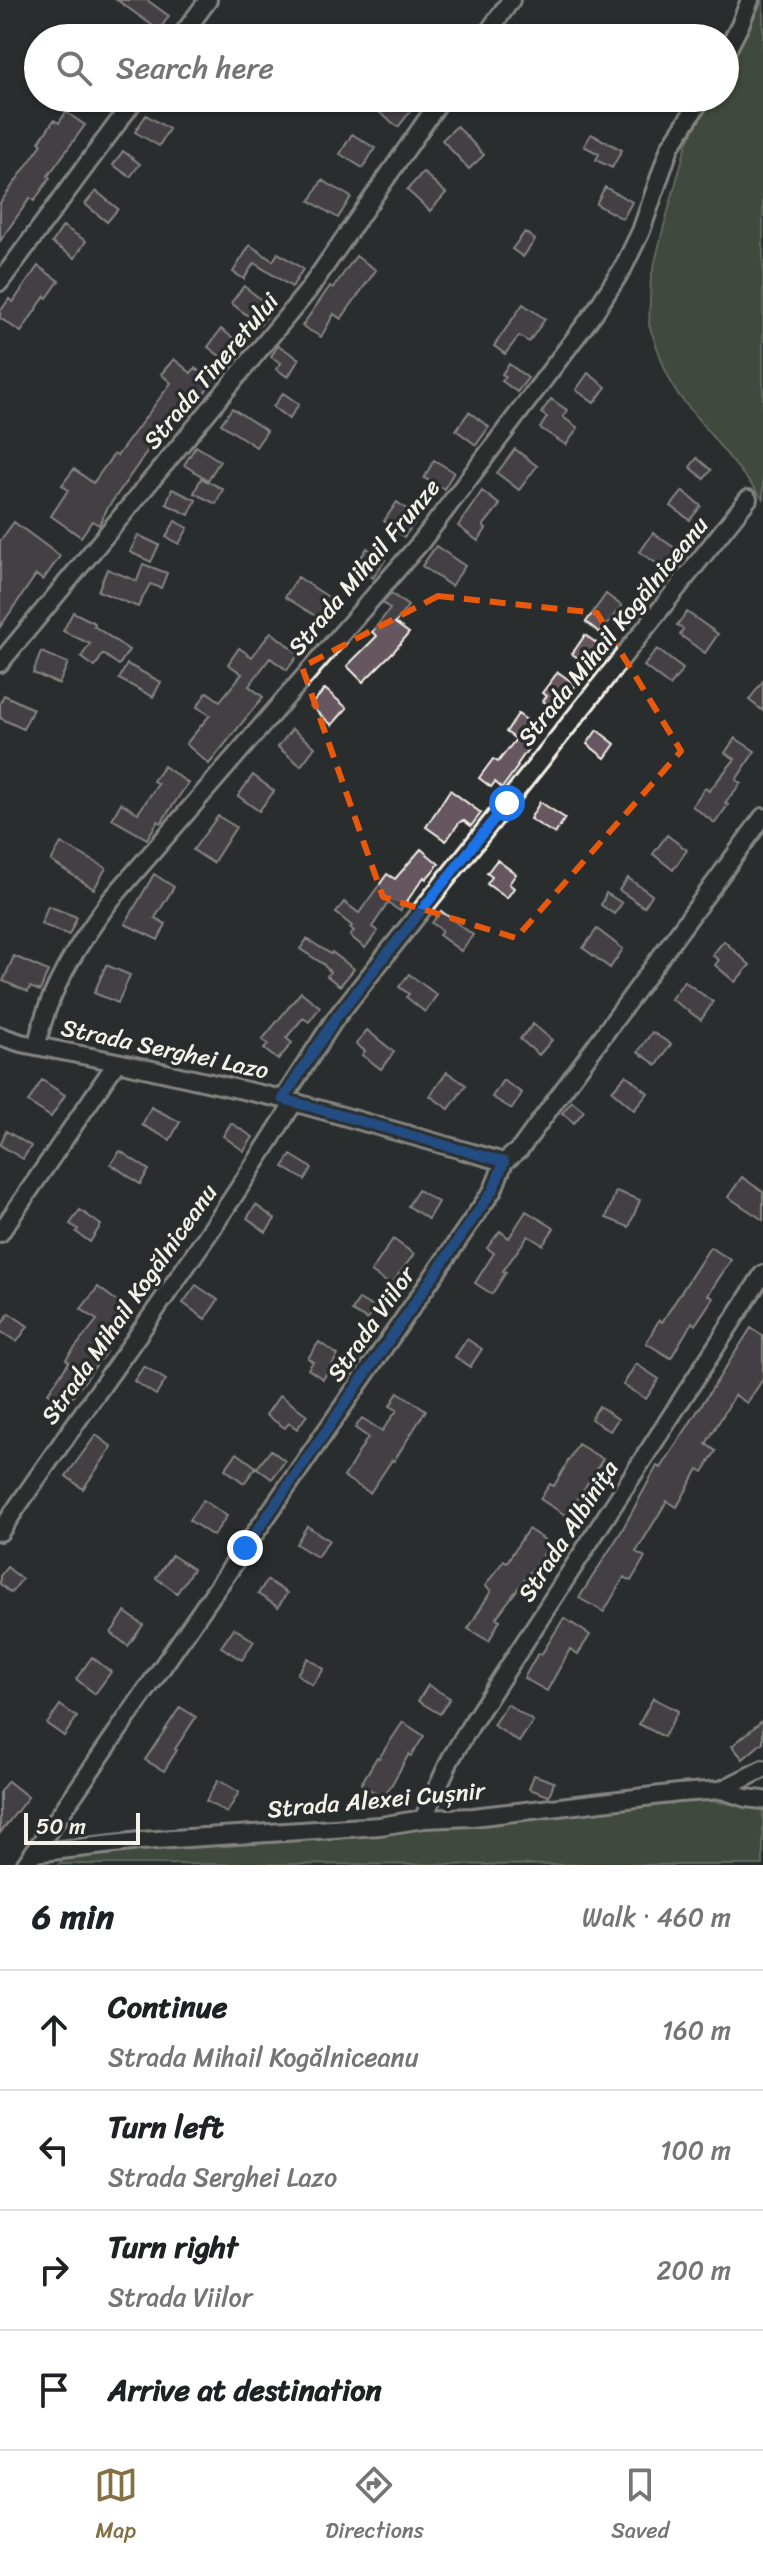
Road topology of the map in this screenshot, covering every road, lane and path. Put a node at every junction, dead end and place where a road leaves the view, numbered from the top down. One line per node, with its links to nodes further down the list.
1 (208, 0): 4 (street)
2 (511, 0): 5 (street)
3 (750, 0): 6 (street)
4 (190, 24)
5 (494, 24)
6 (739, 24)
7 (126, 112): 10 (street)
8 (432, 112): 12 (street, Strada Tineretului)
9 (693, 112): 15 (street, Strada Mihail Frunze)
10 (0, 282)
11 (748, 499): 17 (street, Strada Mihail Kogălniceanu)
12 (0, 663)
13 (763, 817): 18 (street, Strada Viilor)
14 (0, 1036): 15 (street, Strada Serghei Lazo)
15 (37, 1046): 16 (street, Strada Serghei Lazo)
16 (117, 1062): 17 (street, Strada Serghei Lazo); 19 (street)
17 (288, 1100): 18 (street, Strada Serghei Lazo); 21 (street, Strada Mihail Kogălniceanu)
18 (504, 1162): 26 (street, Strada Viilor)
19 (0, 1233)
20 (763, 1274): 25 (street, Strada Albinița)
21 (0, 1532)
22 (763, 1769): 23 (street)
23 (721, 1790): 24 (street); 25 (street, Strada Alexei Cușnir)
24 (763, 1800)
25 (423, 1819): 26 (street, Strada Alexei Cușnir)
26 (39, 1859)

